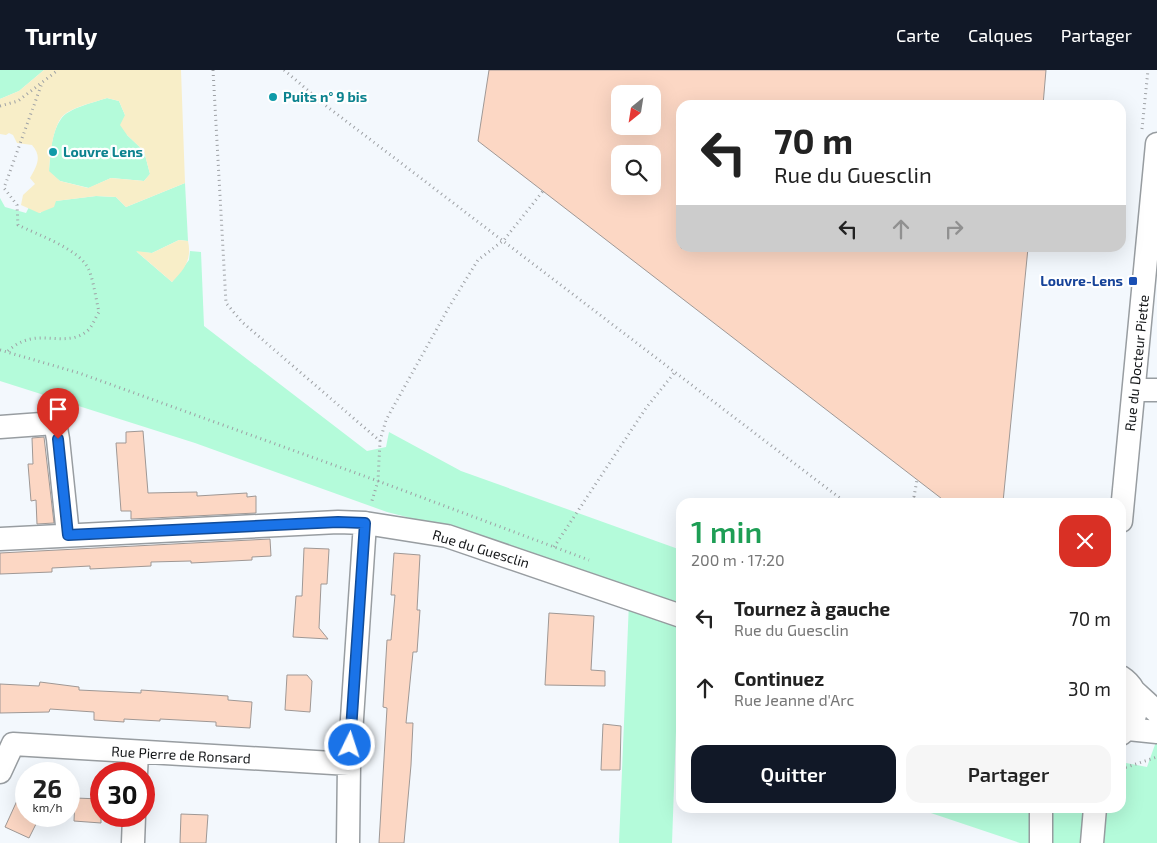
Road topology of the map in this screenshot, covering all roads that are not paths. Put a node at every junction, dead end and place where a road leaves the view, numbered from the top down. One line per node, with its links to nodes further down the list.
1 (1157, 144): 2 (street, Rue du Docteur Piette)
2 (1134, 390): 3 (street); 5 (street, Rue du Docteur Piette)
3 (1157, 390)
4 (0, 427): 7 (street)
5 (1123, 498)
6 (365, 523): 7 (street, Rue du Guesclin); 9 (street, Rue du Guesclin); 19 (street)
7 (68, 535): 8 (street, Rue du Guesclin)
8 (0, 539)
9 (676, 614)
10 (1126, 680): 12 (street)
11 (1126, 681): 13 (street)
12 (1157, 712)
13 (1126, 730)
14 (1126, 731): 15 (street)
15 (1157, 732)
16 (7, 744): 17 (street, Rue Pierre de Ronsard); 20 (street, Rue Pierre de Ronsard)
17 (129, 762)
18 (155, 763): 19 (street, Rue Pierre de Ronsard)
19 (348, 764): 25 (street)
20 (0, 772)
21 (1041, 813): 26 (street)
22 (1095, 813): 27 (street)
23 (134, 827): 24 (street)
24 (133, 843)
25 (348, 843)
26 (1041, 843)
27 (1092, 843)

